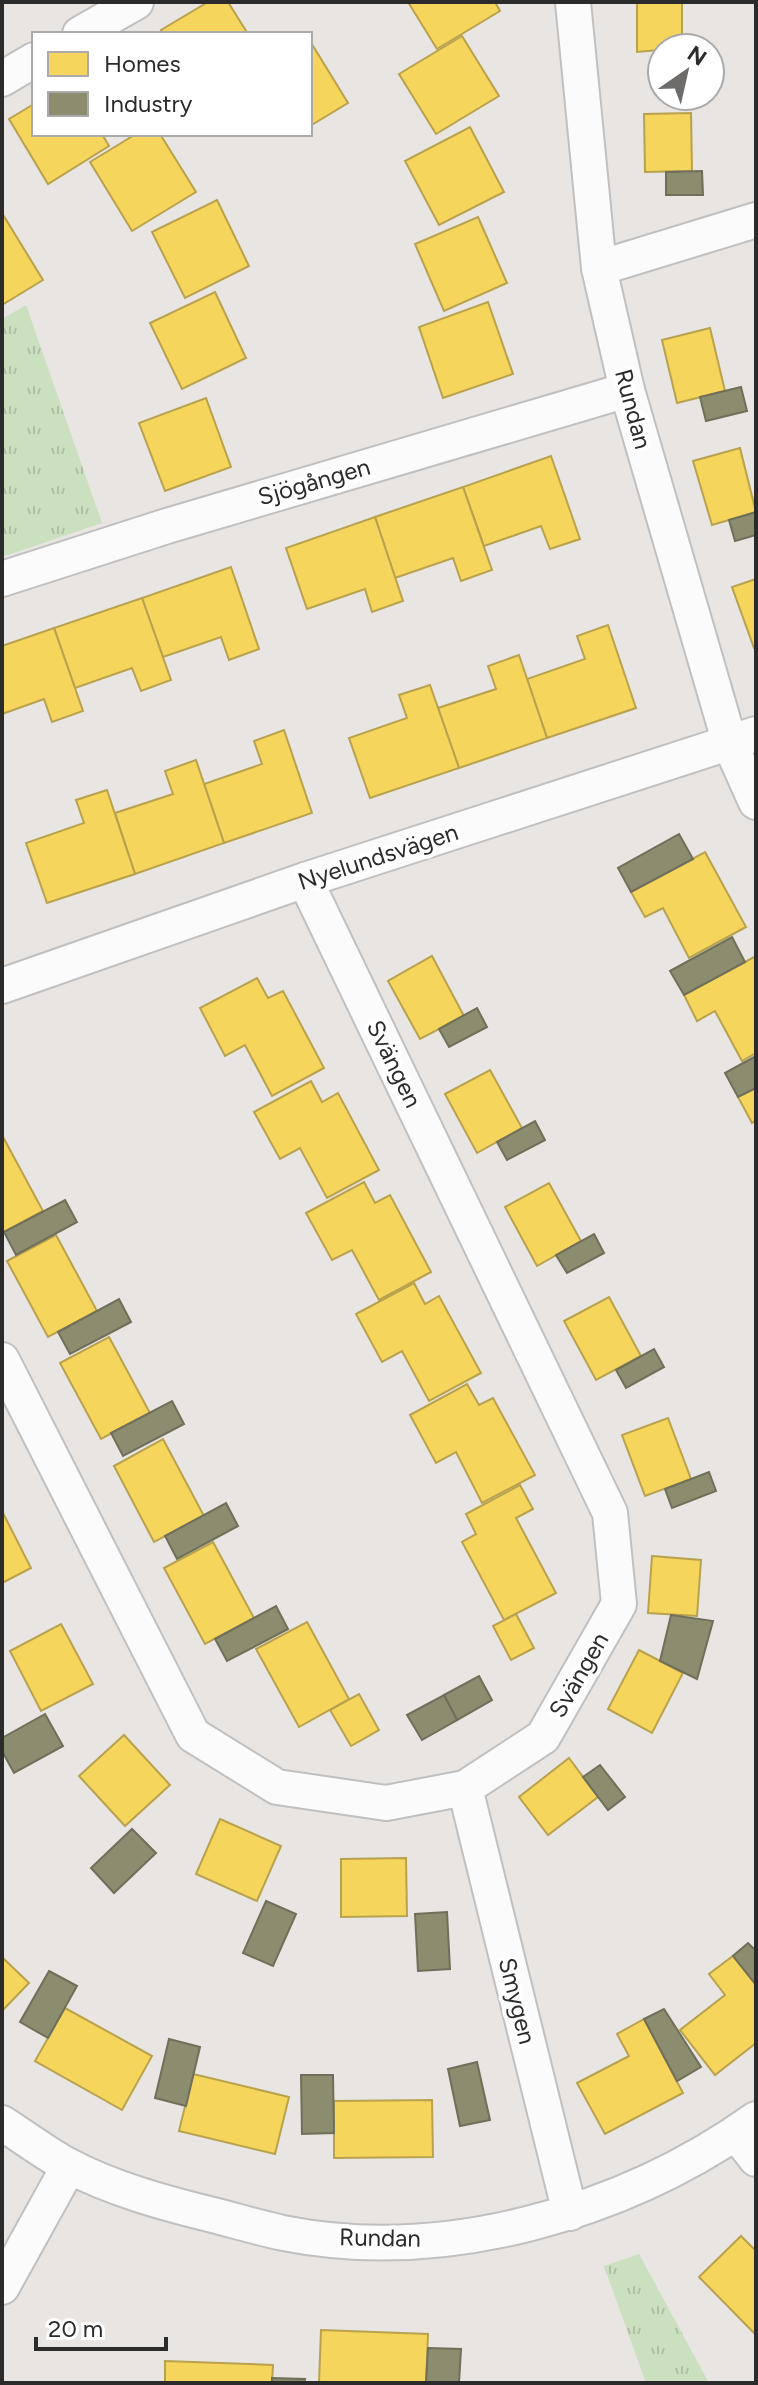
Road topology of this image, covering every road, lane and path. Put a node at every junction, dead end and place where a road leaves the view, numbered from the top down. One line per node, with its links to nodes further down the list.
1 (136, 2): 3 (street)
2 (573, 2): 7 (street, Rundan)
3 (84, 32)
4 (32, 61): 5 (street)
5 (2, 79)
6 (756, 220): 7 (street)
7 (599, 268): 8 (street, Rundan)
8 (627, 390): 9 (street, Sjögången); 10 (street, Rundan)
9 (2, 579)
10 (743, 739): 11 (street, Rundan); 12 (street, Nyelundsvägen)
11 (756, 802)
12 (305, 880): 13 (street, Nyelundsvägen); 15 (street, Svängen)
13 (2, 986)
14 (2, 1360): 15 (street, Svängen)
15 (465, 1788): 19 (street, Smygen)
16 (2, 2123): 18 (street, Rundan)
17 (749, 2137): 19 (street, Rundan)
18 (69, 2166): 19 (street, Rundan); 20 (street)
19 (570, 2213)
20 (2, 2287)

